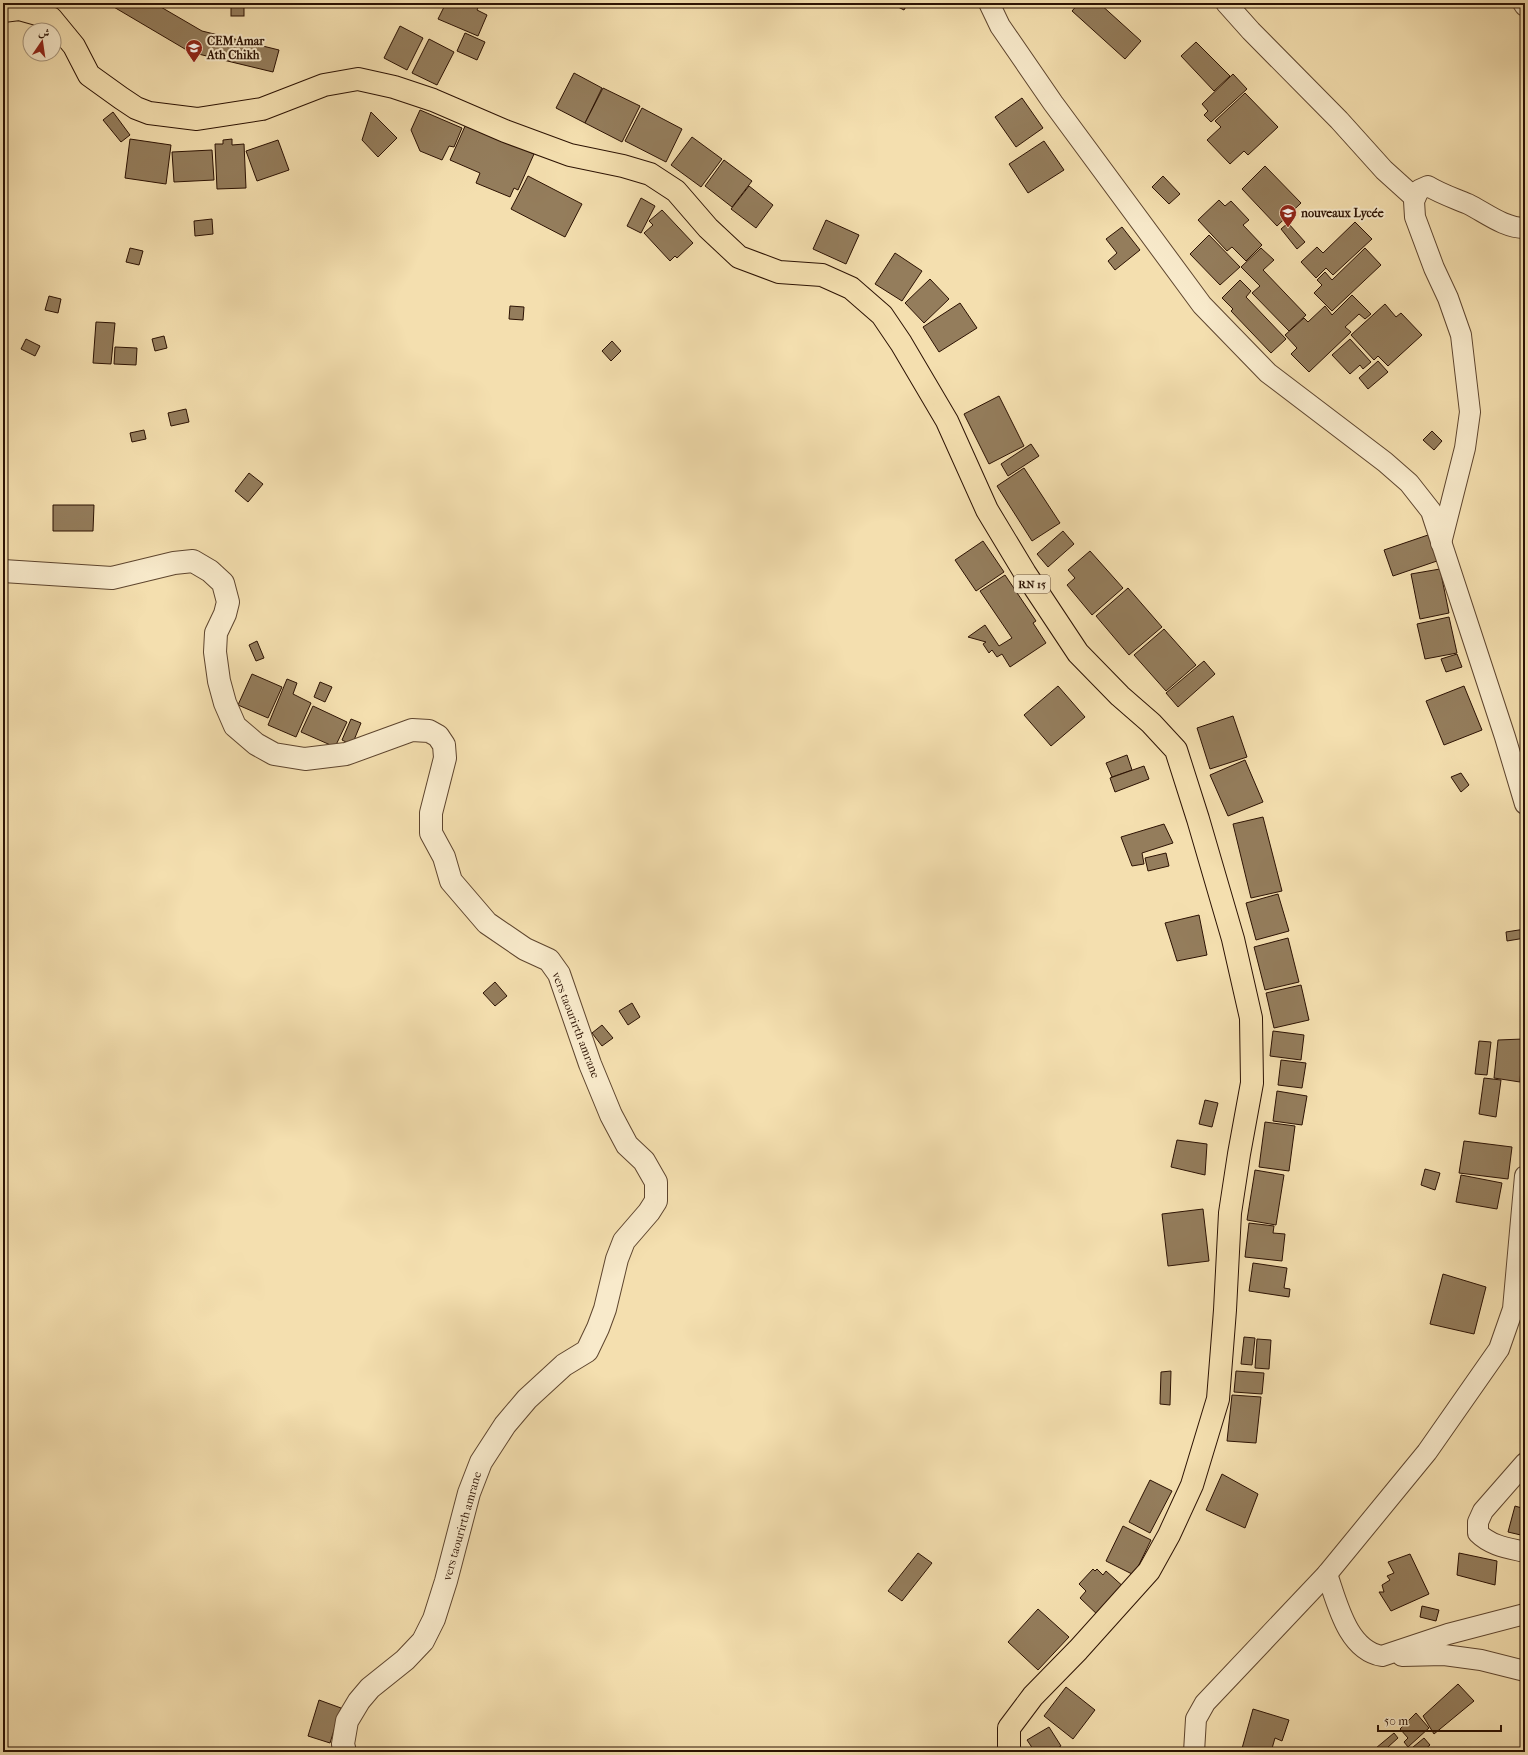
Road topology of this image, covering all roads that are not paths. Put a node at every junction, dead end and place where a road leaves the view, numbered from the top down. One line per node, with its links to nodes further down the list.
1 (989, 3): 8 (street)
2 (1226, 3): 6 (street)
3 (1523, 3): 4 (street)
4 (1525, 6)
5 (3, 11): 19 (main road, RN 15)
6 (1416, 198): 7 (street); 8 (street)
7 (1525, 228)
8 (1442, 543): 10 (street)
9 (3, 571): 18 (street, vers taourirth amrane)
10 (1525, 804)
11 (1525, 1176): 14 (street)
12 (1525, 1463): 13 (street)
13 (1525, 1552)
14 (1327, 1574): 16 (street); 20 (street)
15 (1525, 1614): 16 (street)
16 (1382, 1656): 17 (street)
17 (1525, 1671)
18 (345, 1752)
19 (1009, 1752)
20 (1194, 1752)

